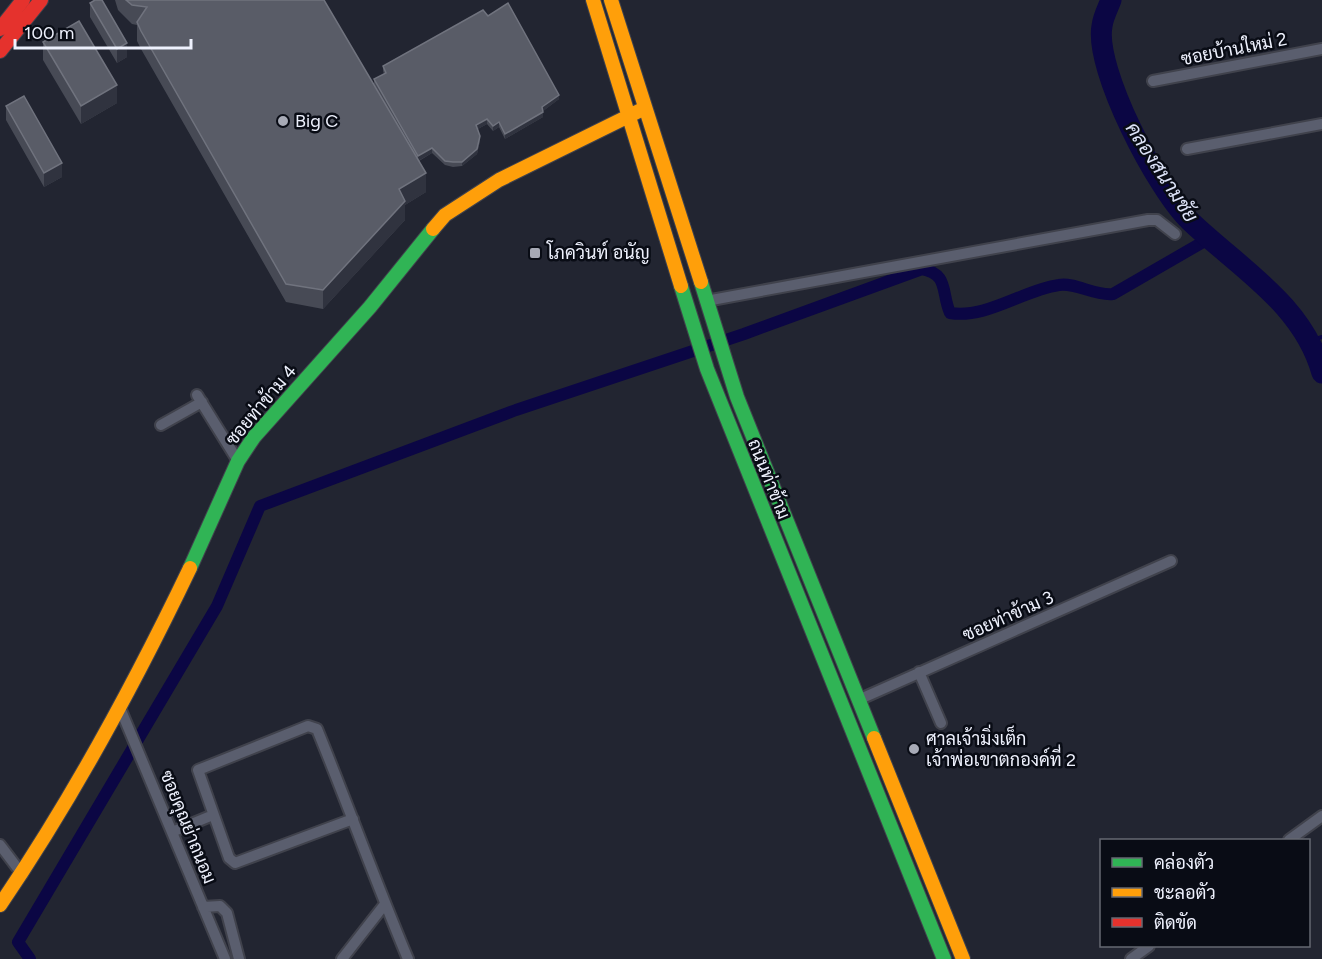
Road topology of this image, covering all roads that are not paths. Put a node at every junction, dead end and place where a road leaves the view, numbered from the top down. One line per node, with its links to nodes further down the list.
1 (23, 0): 5 (street)
2 (40, 0): 7 (street)
3 (593, 0): 10 (street, ถนนท่าข้าม)
4 (611, 0): 9 (street, ถนนท่าข้าม)
5 (0, 29)
6 (1322, 49): 8 (street, ซอยบ้านใหม่ 2)
7 (0, 51)
8 (1153, 81)
9 (645, 108): 10 (street, ซอยท่าข้าม 4); 14 (street, ถนนท่าข้าม)
10 (630, 115): 16 (street, ซอยท่าข้าม 4); 37 (street, ถนนท่าข้าม)
11 (1322, 123): 12 (street)
12 (1187, 149)
13 (1175, 234): 14 (street)
14 (706, 301): 19 (street, ถนนท่าข้าม)
15 (161, 425): 16 (street)
16 (238, 461): 20 (street, ซอยท่าข้าม 4)
17 (1171, 561): 18 (street, ซอยท่าข้าม 3)
18 (919, 672): 19 (street, ซอยท่าข้าม 3); 21 (street)
19 (858, 700): 38 (street, ถนนท่าข้าม)
20 (120, 708): 25 (street, ซอยคุณย่าถนอม); 28 (street, ซอยท่าข้าม 4)
21 (941, 723)
22 (213, 815): 24 (street); 24 (street); 25 (street)
23 (1322, 816): 26 (street)
24 (353, 819): 29 (street)
25 (172, 832): 31 (street, ซอยคุณย่าถนอม)
26 (1290, 839)
27 (0, 845): 28 (street)
28 (22, 874): 30 (street, ซอยท่าข้าม 4)
29 (385, 904): 35 (street); 36 (street)
30 (0, 905)
31 (203, 907): 33 (street, ซอยคุณย่าถนอม); 34 (street)
32 (1146, 947): 39 (street)
33 (225, 959)
34 (239, 959)
35 (342, 959)
36 (408, 959)
37 (944, 959)
38 (963, 959)
39 (1131, 959)

